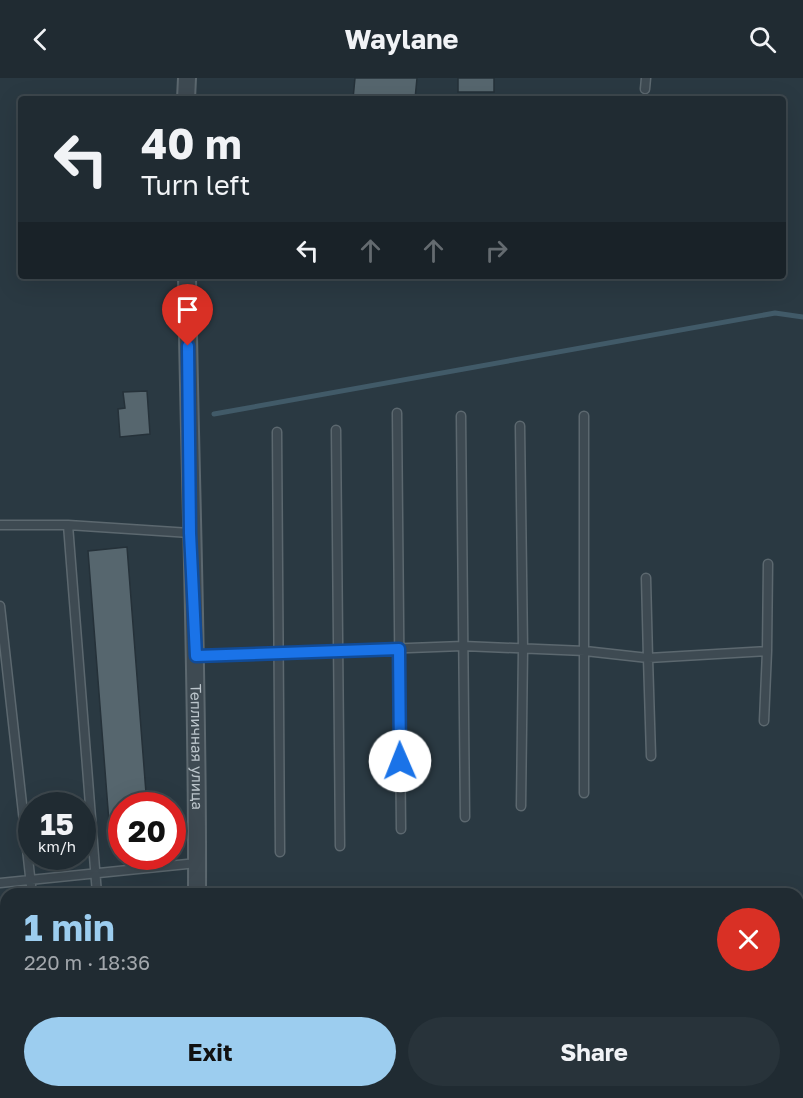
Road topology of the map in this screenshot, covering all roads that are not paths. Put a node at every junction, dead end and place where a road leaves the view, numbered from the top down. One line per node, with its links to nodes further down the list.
1 (187, 78): 4 (street)
2 (646, 78): 3 (lane)
3 (645, 89)
4 (186, 96)
5 (187, 279): 14 (street, Тепличная улица)
6 (397, 412): 19 (lane)
7 (461, 416): 18 (lane)
8 (584, 416): 22 (lane)
9 (520, 426): 20 (lane)
10 (336, 430): 21 (lane)
11 (278, 432): 24 (lane)
12 (0, 525): 13 (lane)
13 (68, 525): 14 (lane); 36 (lane)
14 (190, 533): 25 (street, Тепличная улица)
15 (768, 564): 23 (lane)
16 (646, 578): 26 (lane)
17 (0, 606): 37 (lane)
18 (463, 646): 19 (lane); 20 (lane); 31 (lane)
19 (399, 649): 21 (lane); 32 (lane)
20 (523, 649): 22 (lane); 30 (lane)
21 (339, 651): 24 (lane); 33 (lane)
22 (585, 651): 26 (lane); 29 (lane)
23 (767, 651): 26 (lane); 27 (lane)
24 (277, 653): 25 (lane); 34 (lane)
25 (196, 656): 35 (street, Тепличная улица)
26 (648, 658): 28 (lane)
27 (764, 721)
28 (651, 756)
29 (584, 793)
30 (521, 806)
31 (465, 817)
32 (401, 829)
33 (340, 846)
34 (280, 852)
35 (197, 863): 36 (lane); 41 (street, Тепличная улица)
36 (95, 874): 37 (lane); 40 (lane)
37 (30, 880): 38 (lane); 39 (lane)
38 (0, 883)
39 (31, 888)
40 (96, 888)
41 (196, 888)

